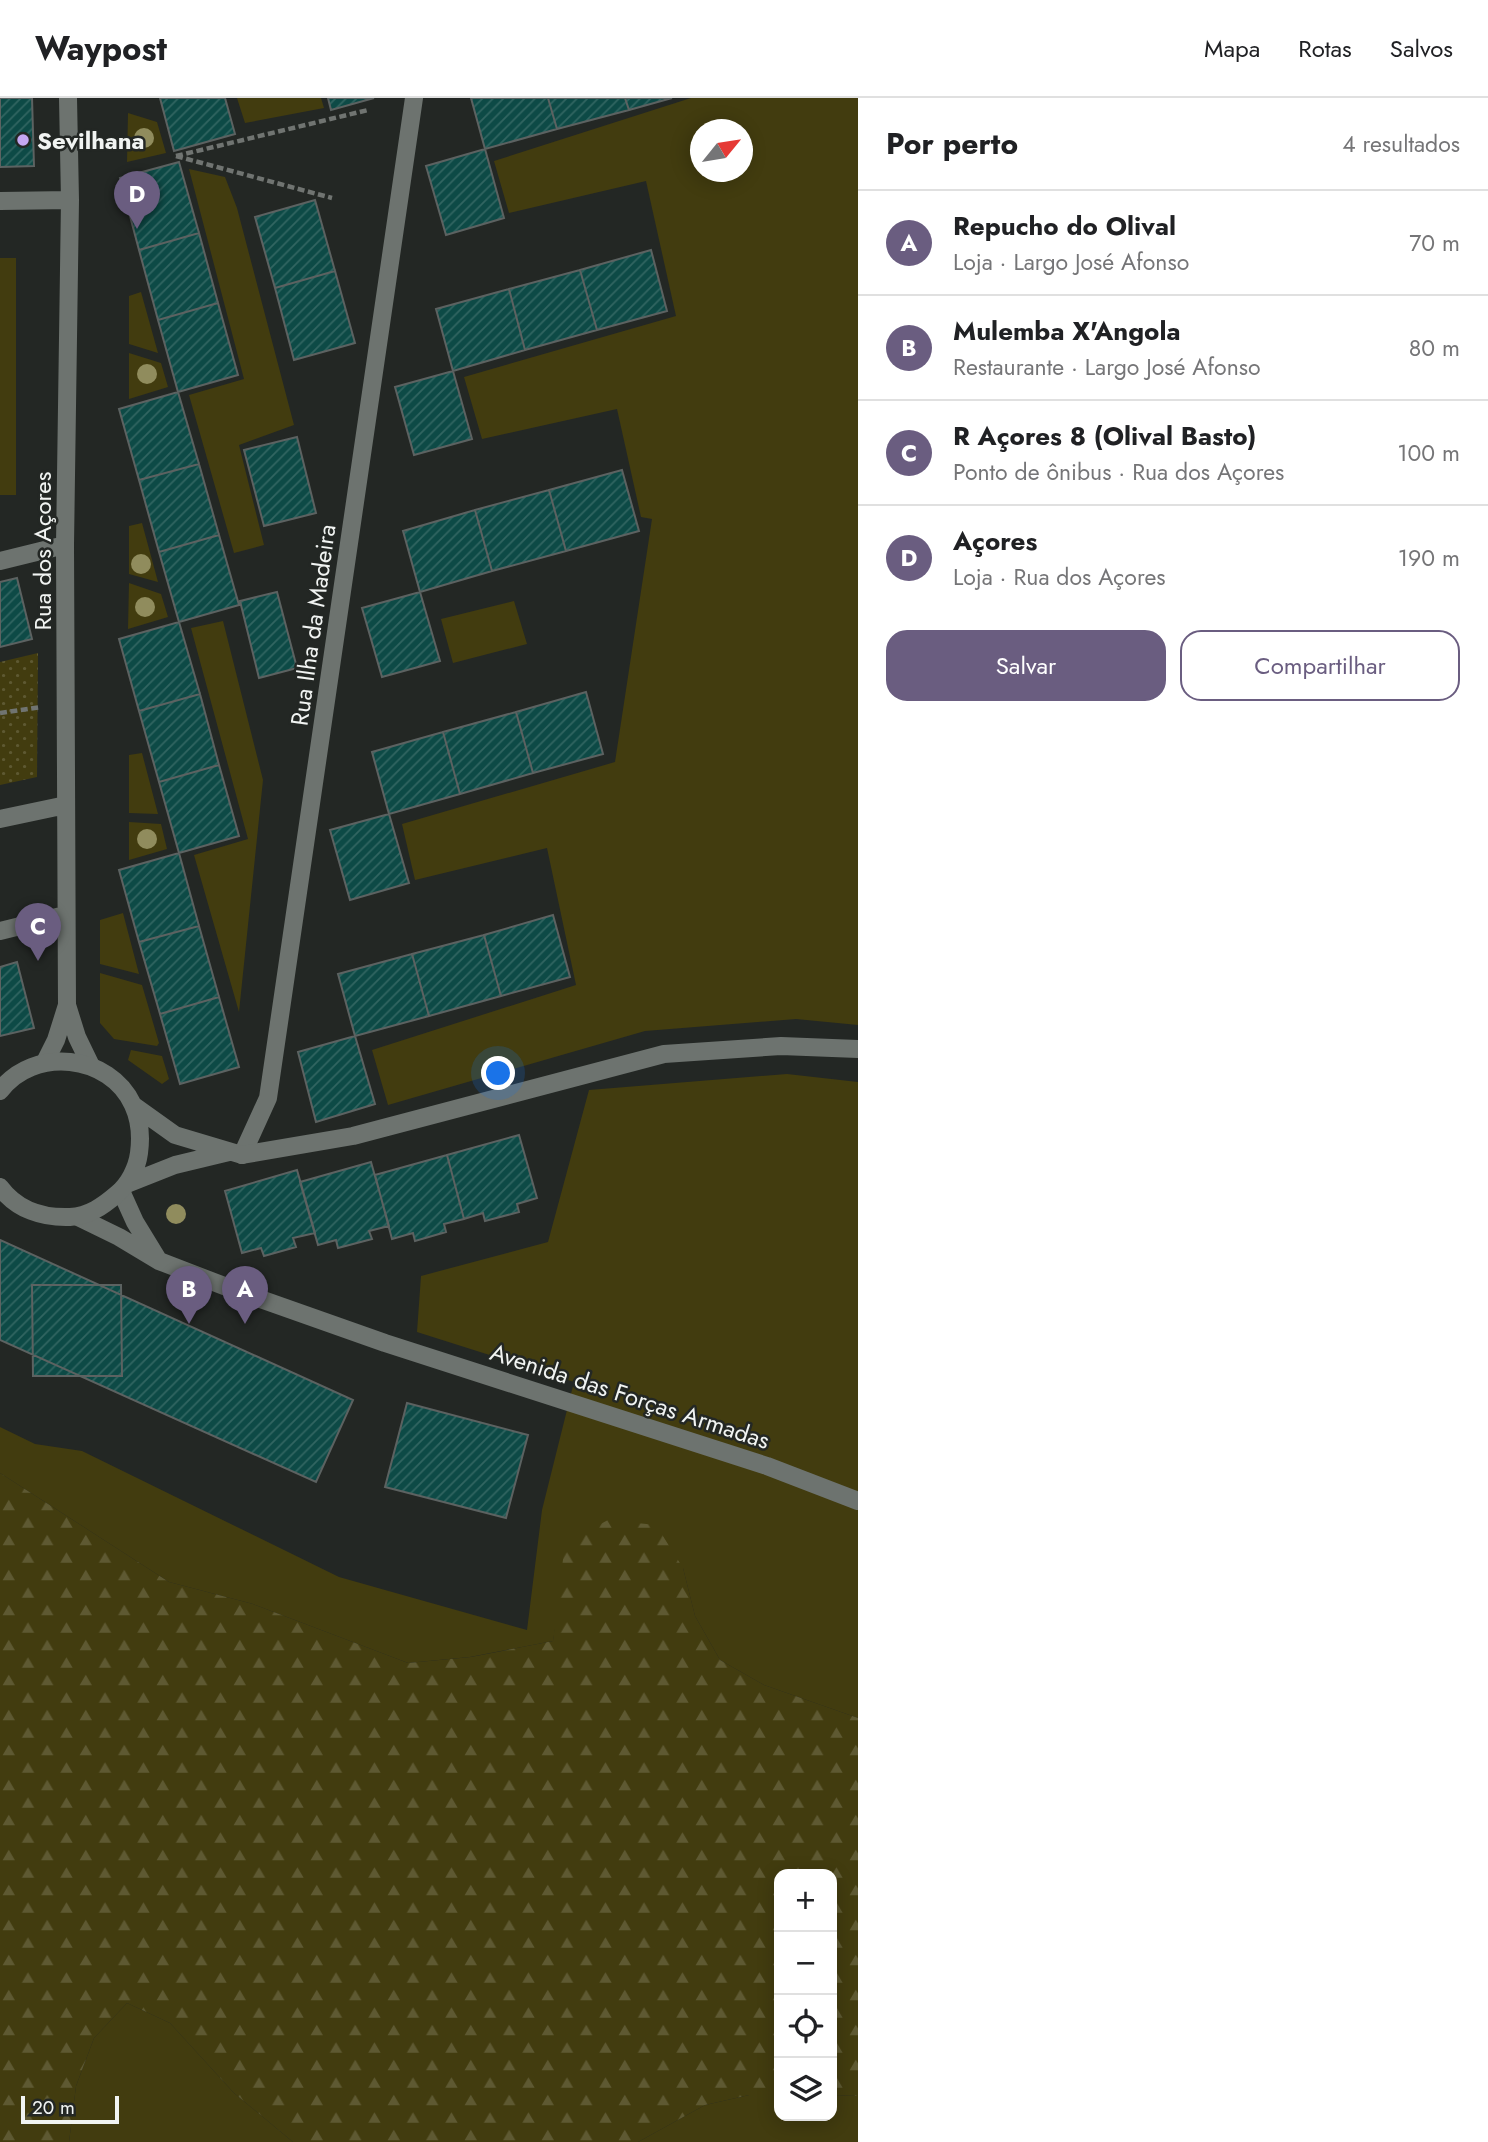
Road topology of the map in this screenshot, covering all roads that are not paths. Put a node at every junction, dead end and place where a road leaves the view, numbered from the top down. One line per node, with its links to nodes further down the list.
1 (68, 98): 3 (street, Rua dos Açores)
2 (414, 98): 17 (street, Rua Ilha da Madeira)
3 (69, 200): 4 (street); 5 (street, Rua dos Açores)
4 (0, 201)
5 (65, 545): 6 (street); 7 (street, Rua dos Açores)
6 (0, 561)
7 (66, 805): 8 (street); 9 (street, Rua dos Açores)
8 (0, 819)
9 (65, 915): 10 (street); 11 (street, Rua dos Açores)
10 (0, 931)
11 (67, 1005): 13 (street, Rua dos Açores); 14 (street, Rua dos Açores)
12 (858, 1049): 17 (street)
13 (45, 1062): 14 (street); 15 (street)
14 (90, 1066): 16 (street)
15 (0, 1091)
16 (133, 1105): 17 (street); 19 (street)
17 (236, 1153): 19 (street)
18 (0, 1187): 20 (street)
19 (124, 1187): 20 (street); 21 (street)
20 (78, 1217): 21 (street, Avenida das Forças Armadas)
21 (159, 1261): 22 (street, Avenida das Forças Armadas)
22 (858, 1501)

